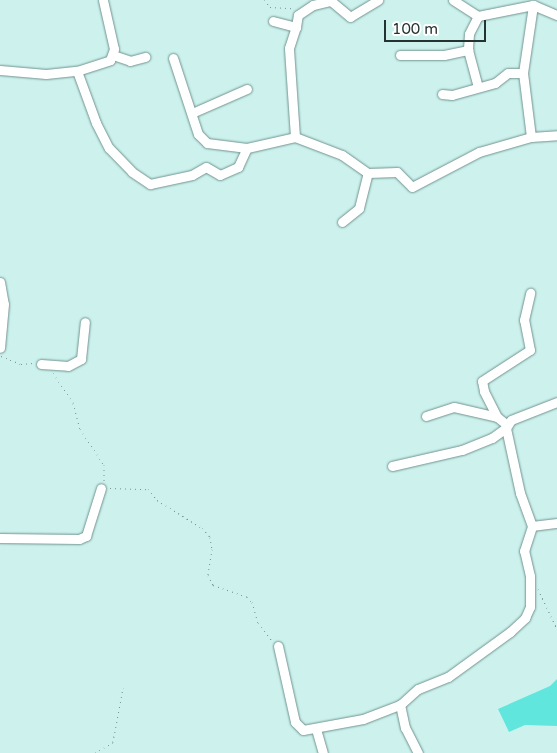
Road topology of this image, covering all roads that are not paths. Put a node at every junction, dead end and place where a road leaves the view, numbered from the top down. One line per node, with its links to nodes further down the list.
1 (103, 0): 10 (street)
2 (378, 0): 8 (street)
3 (453, 0): 6 (street)
4 (533, 5): 5 (street); 6 (street); 16 (street)
5 (557, 14)
6 (478, 16): 9 (street)
7 (273, 21): 8 (street)
8 (296, 27): 22 (street)
9 (468, 50): 11 (street); 17 (street)
10 (114, 55): 12 (street); 15 (street)
11 (400, 55)
12 (145, 57)
13 (173, 58): 20 (street)
14 (0, 70): 15 (street)
15 (77, 72): 24 (street)
16 (523, 73): 17 (street); 23 (street)
17 (478, 88): 19 (street)
18 (248, 89): 20 (street)
19 (442, 94)
20 (192, 113): 24 (street)
21 (557, 135): 23 (street)
22 (295, 137): 24 (street); 25 (street)
23 (531, 137): 25 (street)
24 (247, 148)
25 (368, 173): 26 (street)
26 (342, 222)
27 (0, 282): 30 (street)
28 (530, 293): 34 (street)
29 (86, 322): 31 (street)
30 (0, 348)
31 (41, 364)
32 (557, 402): 35 (street)
33 (426, 416): 34 (street)
34 (497, 417): 35 (street)
35 (506, 426): 36 (street); 39 (street)
36 (392, 466)
37 (101, 488): 40 (street)
38 (557, 523): 39 (street)
39 (532, 526): 42 (street)
40 (0, 538)
41 (278, 646): 43 (street)
42 (400, 705): 43 (street); 45 (street)
43 (316, 729): 44 (street)
44 (323, 753)
45 (418, 753)

